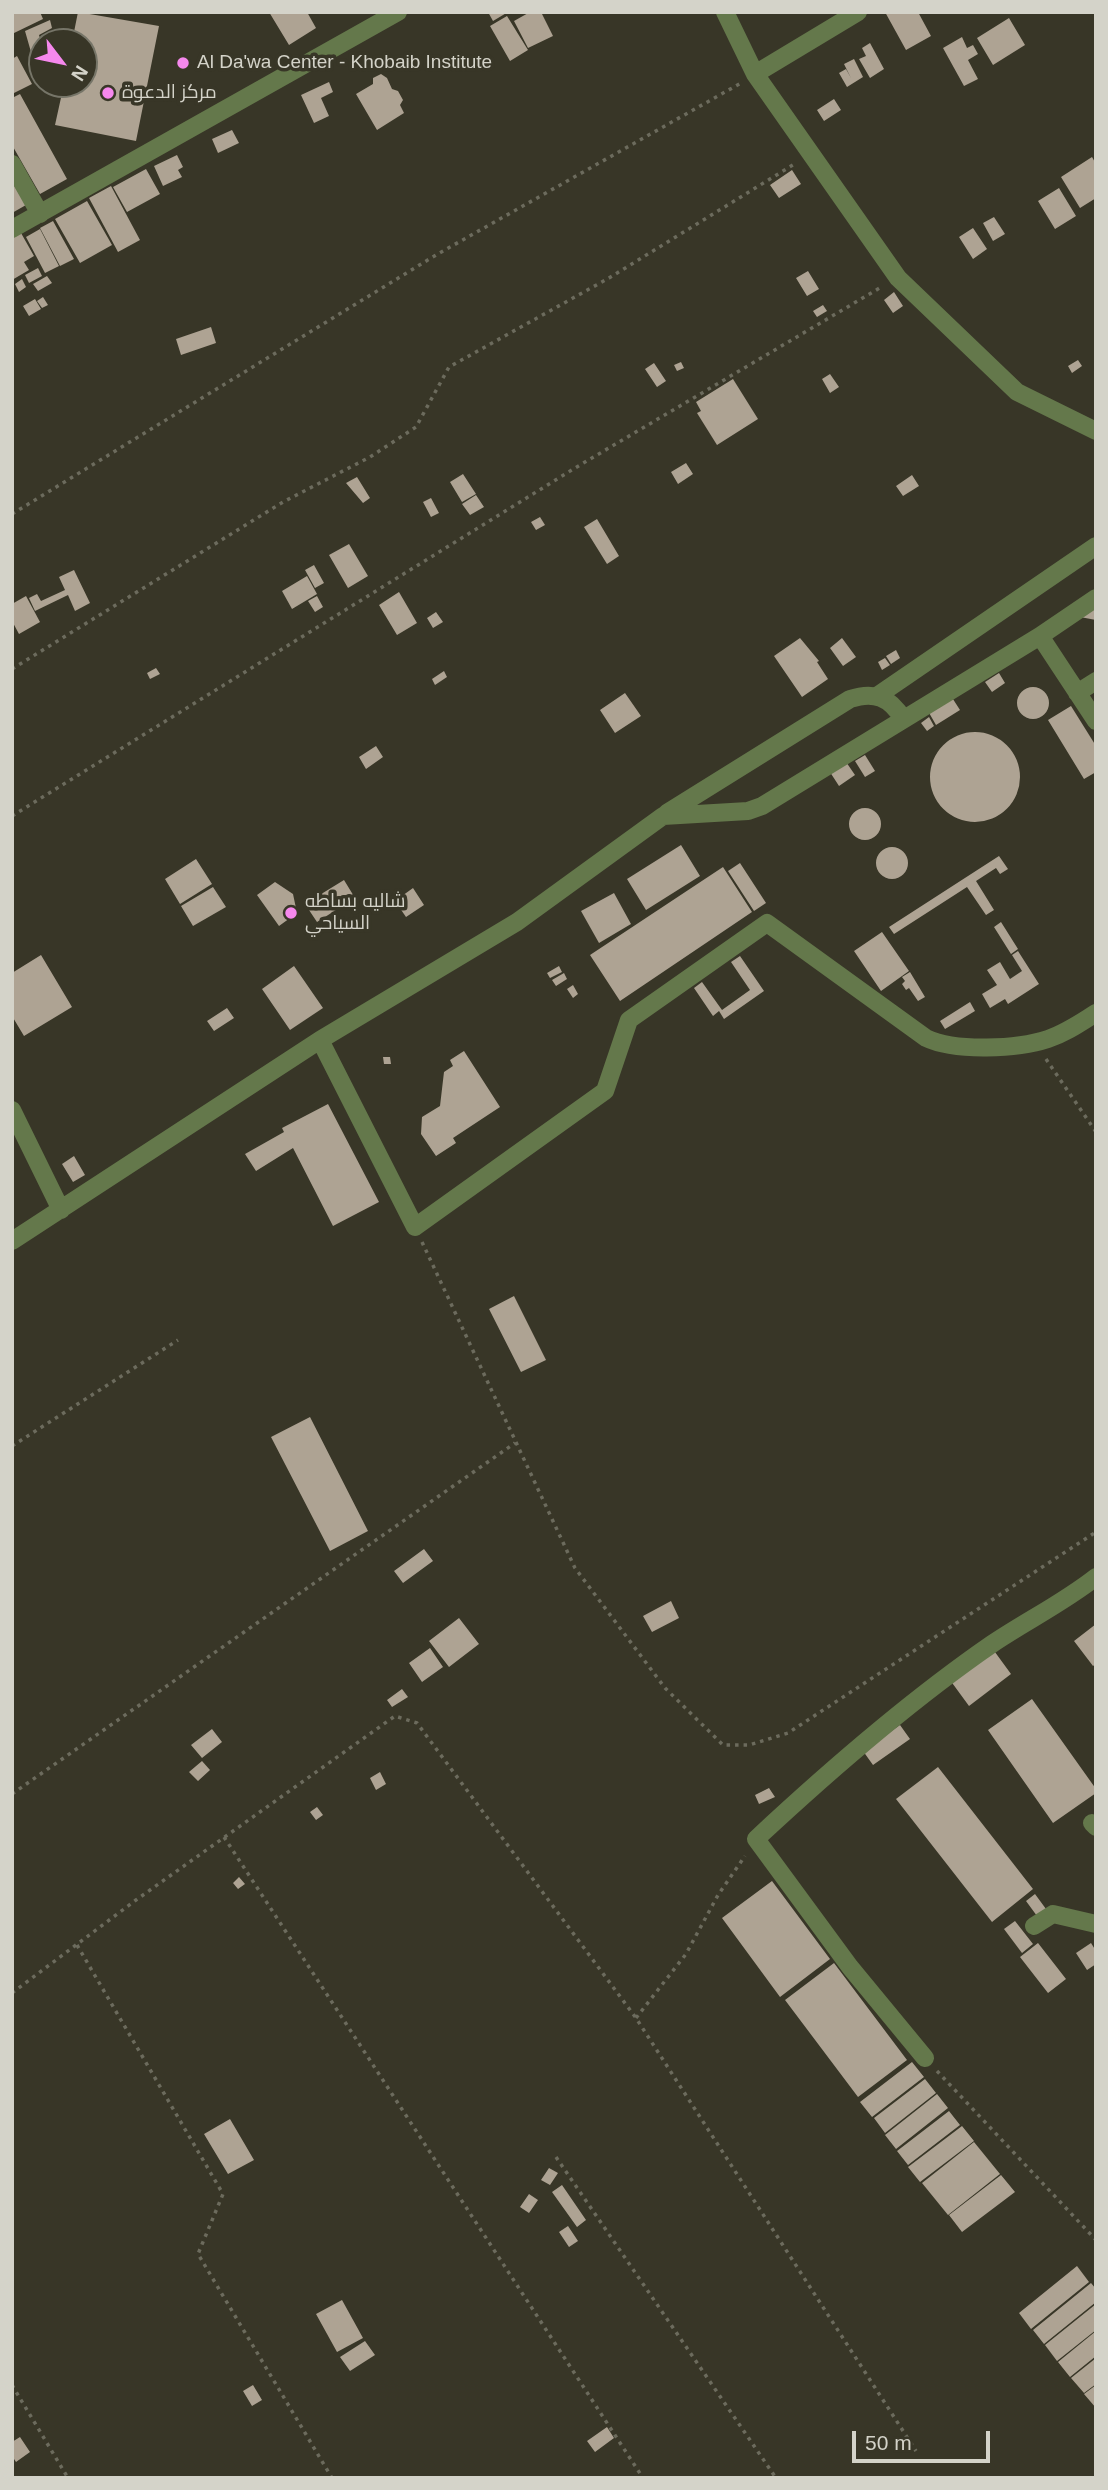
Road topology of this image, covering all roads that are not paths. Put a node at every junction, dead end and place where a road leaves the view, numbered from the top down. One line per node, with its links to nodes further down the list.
1 (398, 12): 6 (street)
2 (724, 12): 4 (street)
3 (858, 12): 4 (street)
4 (755, 74): 8 (street)
5 (12, 164): 6 (street)
6 (40, 214): 7 (street)
7 (12, 229)
8 (1096, 431)
9 (1096, 546): 14 (street)
10 (1096, 598): 11 (street)
11 (1040, 636): 13 (street); 15 (street)
12 (1096, 681): 13 (street)
13 (1077, 693): 16 (street)
14 (877, 696): 15 (street); 17 (street)
15 (903, 719): 17 (street)
16 (1096, 721)
17 (663, 816): 19 (street)
18 (1096, 1013): 19 (street)
19 (320, 1040): 21 (street)
20 (12, 1110): 21 (street)
21 (61, 1210): 22 (street)
22 (12, 1241)
23 (1096, 1577): 26 (street)
24 (1096, 1924): 25 (street)
25 (1034, 1927)
26 (925, 2058)

